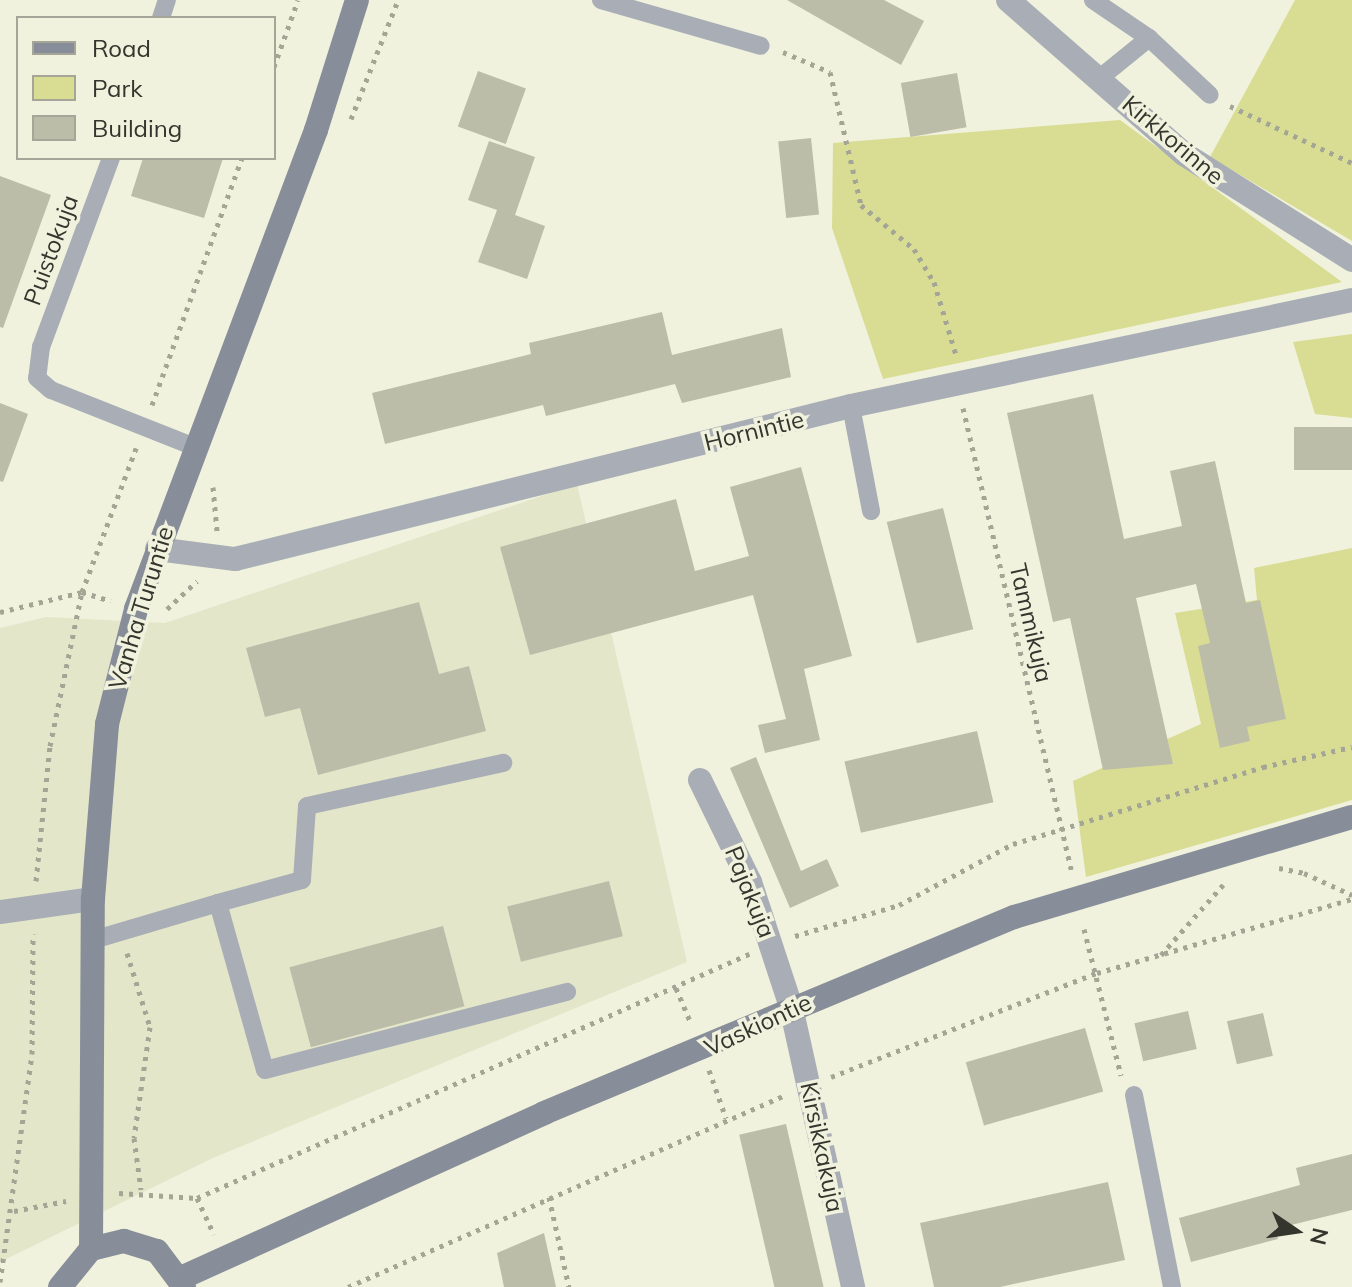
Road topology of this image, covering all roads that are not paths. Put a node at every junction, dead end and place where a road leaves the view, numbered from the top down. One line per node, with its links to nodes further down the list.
1 (357, 0): 13 (main road, Vanha Turuntie)
2 (601, 0): 6 (lane)
3 (1093, 0): 5 (lane)
4 (1018, 3): 7 (street, Kirkkorinne)
5 (1149, 38): 7 (lane); 8 (lane)
6 (761, 46)
7 (1101, 77): 10 (street, Kirkkorinne)
8 (1210, 95)
9 (110, 160): 13 (lane, Puistokuja)
10 (1352, 260)
11 (1352, 300): 12 (street, Hornintie)
12 (851, 406): 14 (lane); 15 (street, Hornintie)
13 (195, 447): 15 (main road, Vanha Turuntie)
14 (871, 511)
15 (157, 549): 19 (main road, Vanha Turuntie)
16 (503, 763): 20 (lane)
17 (700, 780): 24 (street, Pajakuja)
18 (1352, 817): 24 (main road, Vaskiontie)
19 (93, 899): 21 (street); 22 (main road, Vanha Turuntie)
20 (218, 903): 22 (lane); 23 (lane)
21 (0, 912)
22 (93, 940): 26 (main road, Vanha Turuntie)
23 (567, 992)
24 (791, 1007): 27 (main road, Vaskiontie); 29 (street, Kirsikkakuja)
25 (1134, 1095): 30 (lane)
26 (91, 1249): 27 (main road); 28 (main road)
27 (183, 1282)
28 (60, 1287)
29 (853, 1287)
30 (1172, 1287)

